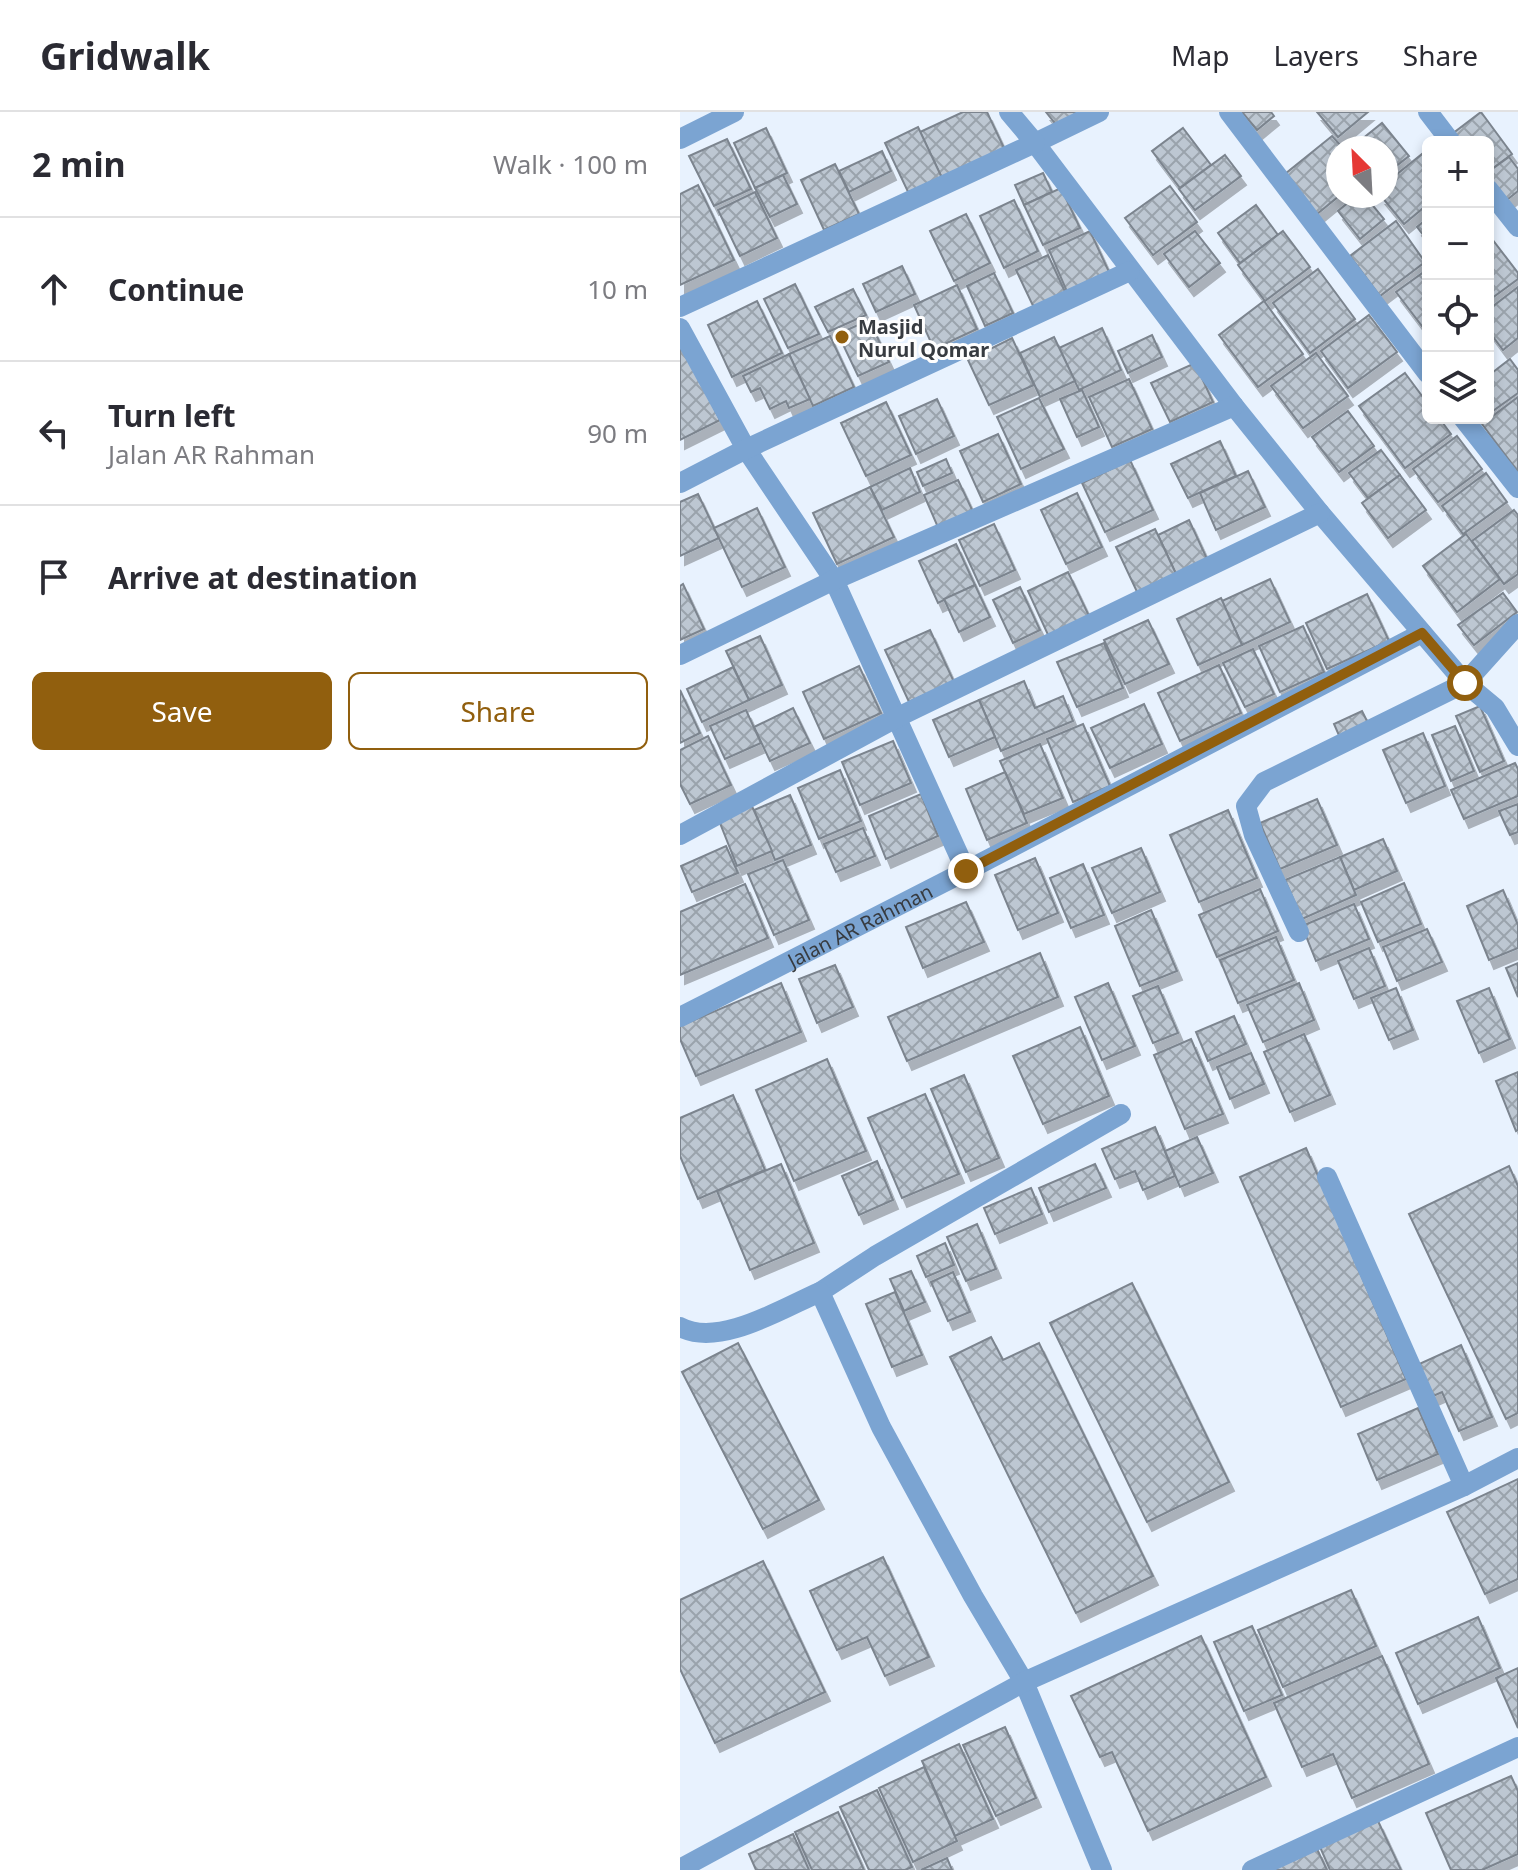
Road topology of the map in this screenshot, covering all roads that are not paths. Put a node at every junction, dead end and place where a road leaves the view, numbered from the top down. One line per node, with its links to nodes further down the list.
1 (734, 112): 7 (street)
2 (1009, 112): 8 (street)
3 (1099, 112): 8 (street)
4 (1229, 112): 14 (street)
5 (1428, 112): 6 (street)
6 (1446, 136)
7 (680, 139)
8 (1035, 143): 11 (street); 12 (street)
9 (1494, 197): 10 (street)
10 (1518, 227)
11 (1130, 271): 15 (street); 17 (street)
12 (680, 307)
13 (680, 328): 17 (street)
14 (1422, 366)
15 (1234, 406): 20 (street); 21 (street)
16 (1468, 424): 19 (street)
17 (746, 449): 18 (street); 21 (street)
18 (680, 483)
19 (1518, 488)
20 (1320, 513): 23 (street); 26 (street)
21 (834, 580): 24 (street); 26 (street)
22 (1518, 624): 25 (street)
23 (1422, 633): 25 (street); 29 (street, Jalan AR Rahman)
24 (680, 655)
25 (1465, 683): 27 (street); 30 (street)
26 (898, 717): 28 (street); 29 (street)
27 (1518, 746)
28 (680, 835)
29 (966, 871): 31 (street, Jalan AR Rahman)
30 (1299, 932)
31 (680, 1017)
32 (1121, 1114): 34 (street)
33 (1327, 1177): 37 (street)
34 (820, 1292): 35 (street); 38 (street)
35 (680, 1327)
36 (1518, 1458): 37 (street)
37 (1464, 1486): 38 (street)
38 (1024, 1682): 40 (street); 41 (street)
39 (1518, 1747): 42 (street)
40 (680, 1869)
41 (1102, 1870)
42 (1252, 1870)

